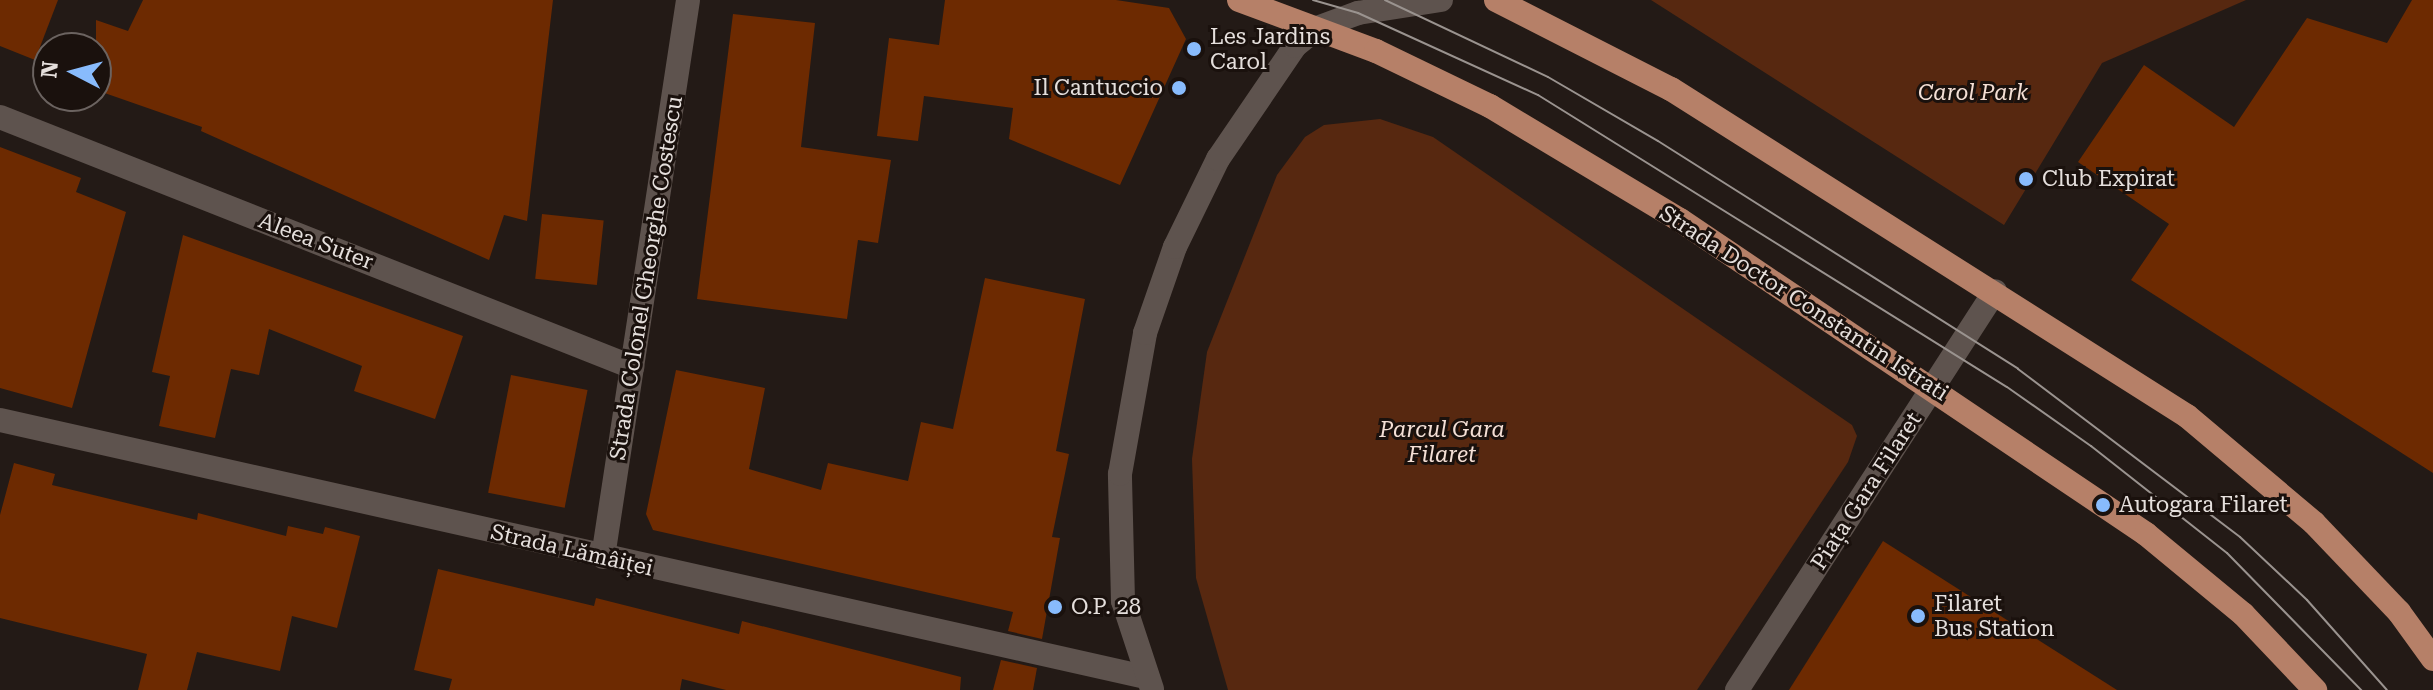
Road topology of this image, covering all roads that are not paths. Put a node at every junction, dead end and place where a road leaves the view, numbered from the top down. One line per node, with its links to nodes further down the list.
1 (688, 0): 8 (street, Strada Colonel Gheorghe Costescu)
2 (1239, 0): 5 (main road, Strada Doctor Constantin Istrati)
3 (1441, 0): 5 (street)
4 (1496, 0): 7 (main road)
5 (1317, 28): 9 (main road, Strada Doctor Constantin Istrati); 13 (street)
6 (0, 117): 8 (street, Aleea Suter)
7 (1995, 291): 9 (street, Piața Gara Filaret); 12 (main road)
8 (632, 367): 11 (street, Strada Colonel Gheorghe Costescu)
9 (1934, 388): 14 (street, Piața Gara Filaret); 15 (main road, Strada Doctor Constantin Istrati)
10 (0, 420): 11 (street, Strada Lămâiței)
11 (603, 557): 13 (street, Strada Lămâiței)
12 (2433, 659)
13 (1149, 684)
14 (1737, 690)
15 (2315, 690)

